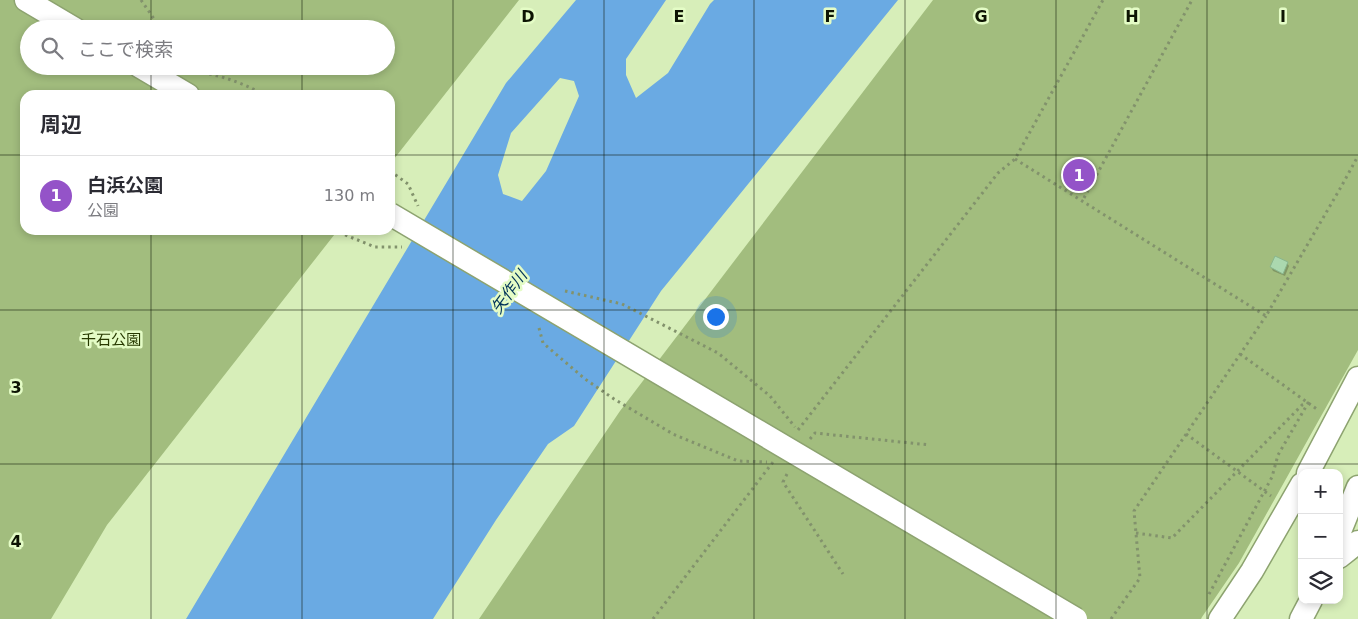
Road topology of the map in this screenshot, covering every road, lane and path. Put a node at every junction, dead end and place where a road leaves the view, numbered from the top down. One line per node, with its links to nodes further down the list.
1 (26, 0): 5 (street)
2 (141, 0): 6 (path)
3 (1103, 0): 12 (path)
4 (1192, 0): 14 (path)
5 (60, 20)
6 (155, 20)
7 (154, 75): 9 (street)
8 (218, 75): 10 (path)
9 (180, 90)
10 (255, 90)
11 (1358, 156): 20 (path)
12 (1015, 159): 20 (path); 28 (path)
13 (395, 174): 15 (path)
14 (1084, 198)
15 (419, 209)
16 (395, 217): 47 (street, bridge)
17 (346, 235): 18 (path)
18 (402, 247)
19 (564, 291): 27 (path, bridge)
20 (1266, 316): 22 (path)
21 (539, 328): 32 (path)
22 (1240, 354): 24 (path); 26 (path)
23 (1358, 378): 33 (street)
24 (1308, 403): 25 (path); 34 (path); 38 (path)
25 (1322, 413)
26 (1186, 434): 34 (path); 40 (path)
27 (802, 435)
28 (792, 437)
29 (809, 439): 30 (path)
30 (930, 445)
31 (774, 460): 46 (path)
32 (768, 462)
33 (1310, 469)
34 (1237, 472): 38 (path); 40 (path)
35 (787, 474): 43 (path)
36 (1358, 487): 39 (street)
37 (1298, 491): 49 (street)
38 (1266, 492): 44 (path)
39 (1343, 524)
40 (1136, 533): 48 (path)
41 (1358, 542): 42 (street)
42 (1343, 553)
43 (843, 574)
44 (1205, 602)
45 (1308, 604): 50 (street)
46 (653, 619)
47 (1076, 619)
48 (1111, 619)
49 (1220, 619)
50 (1301, 619)

